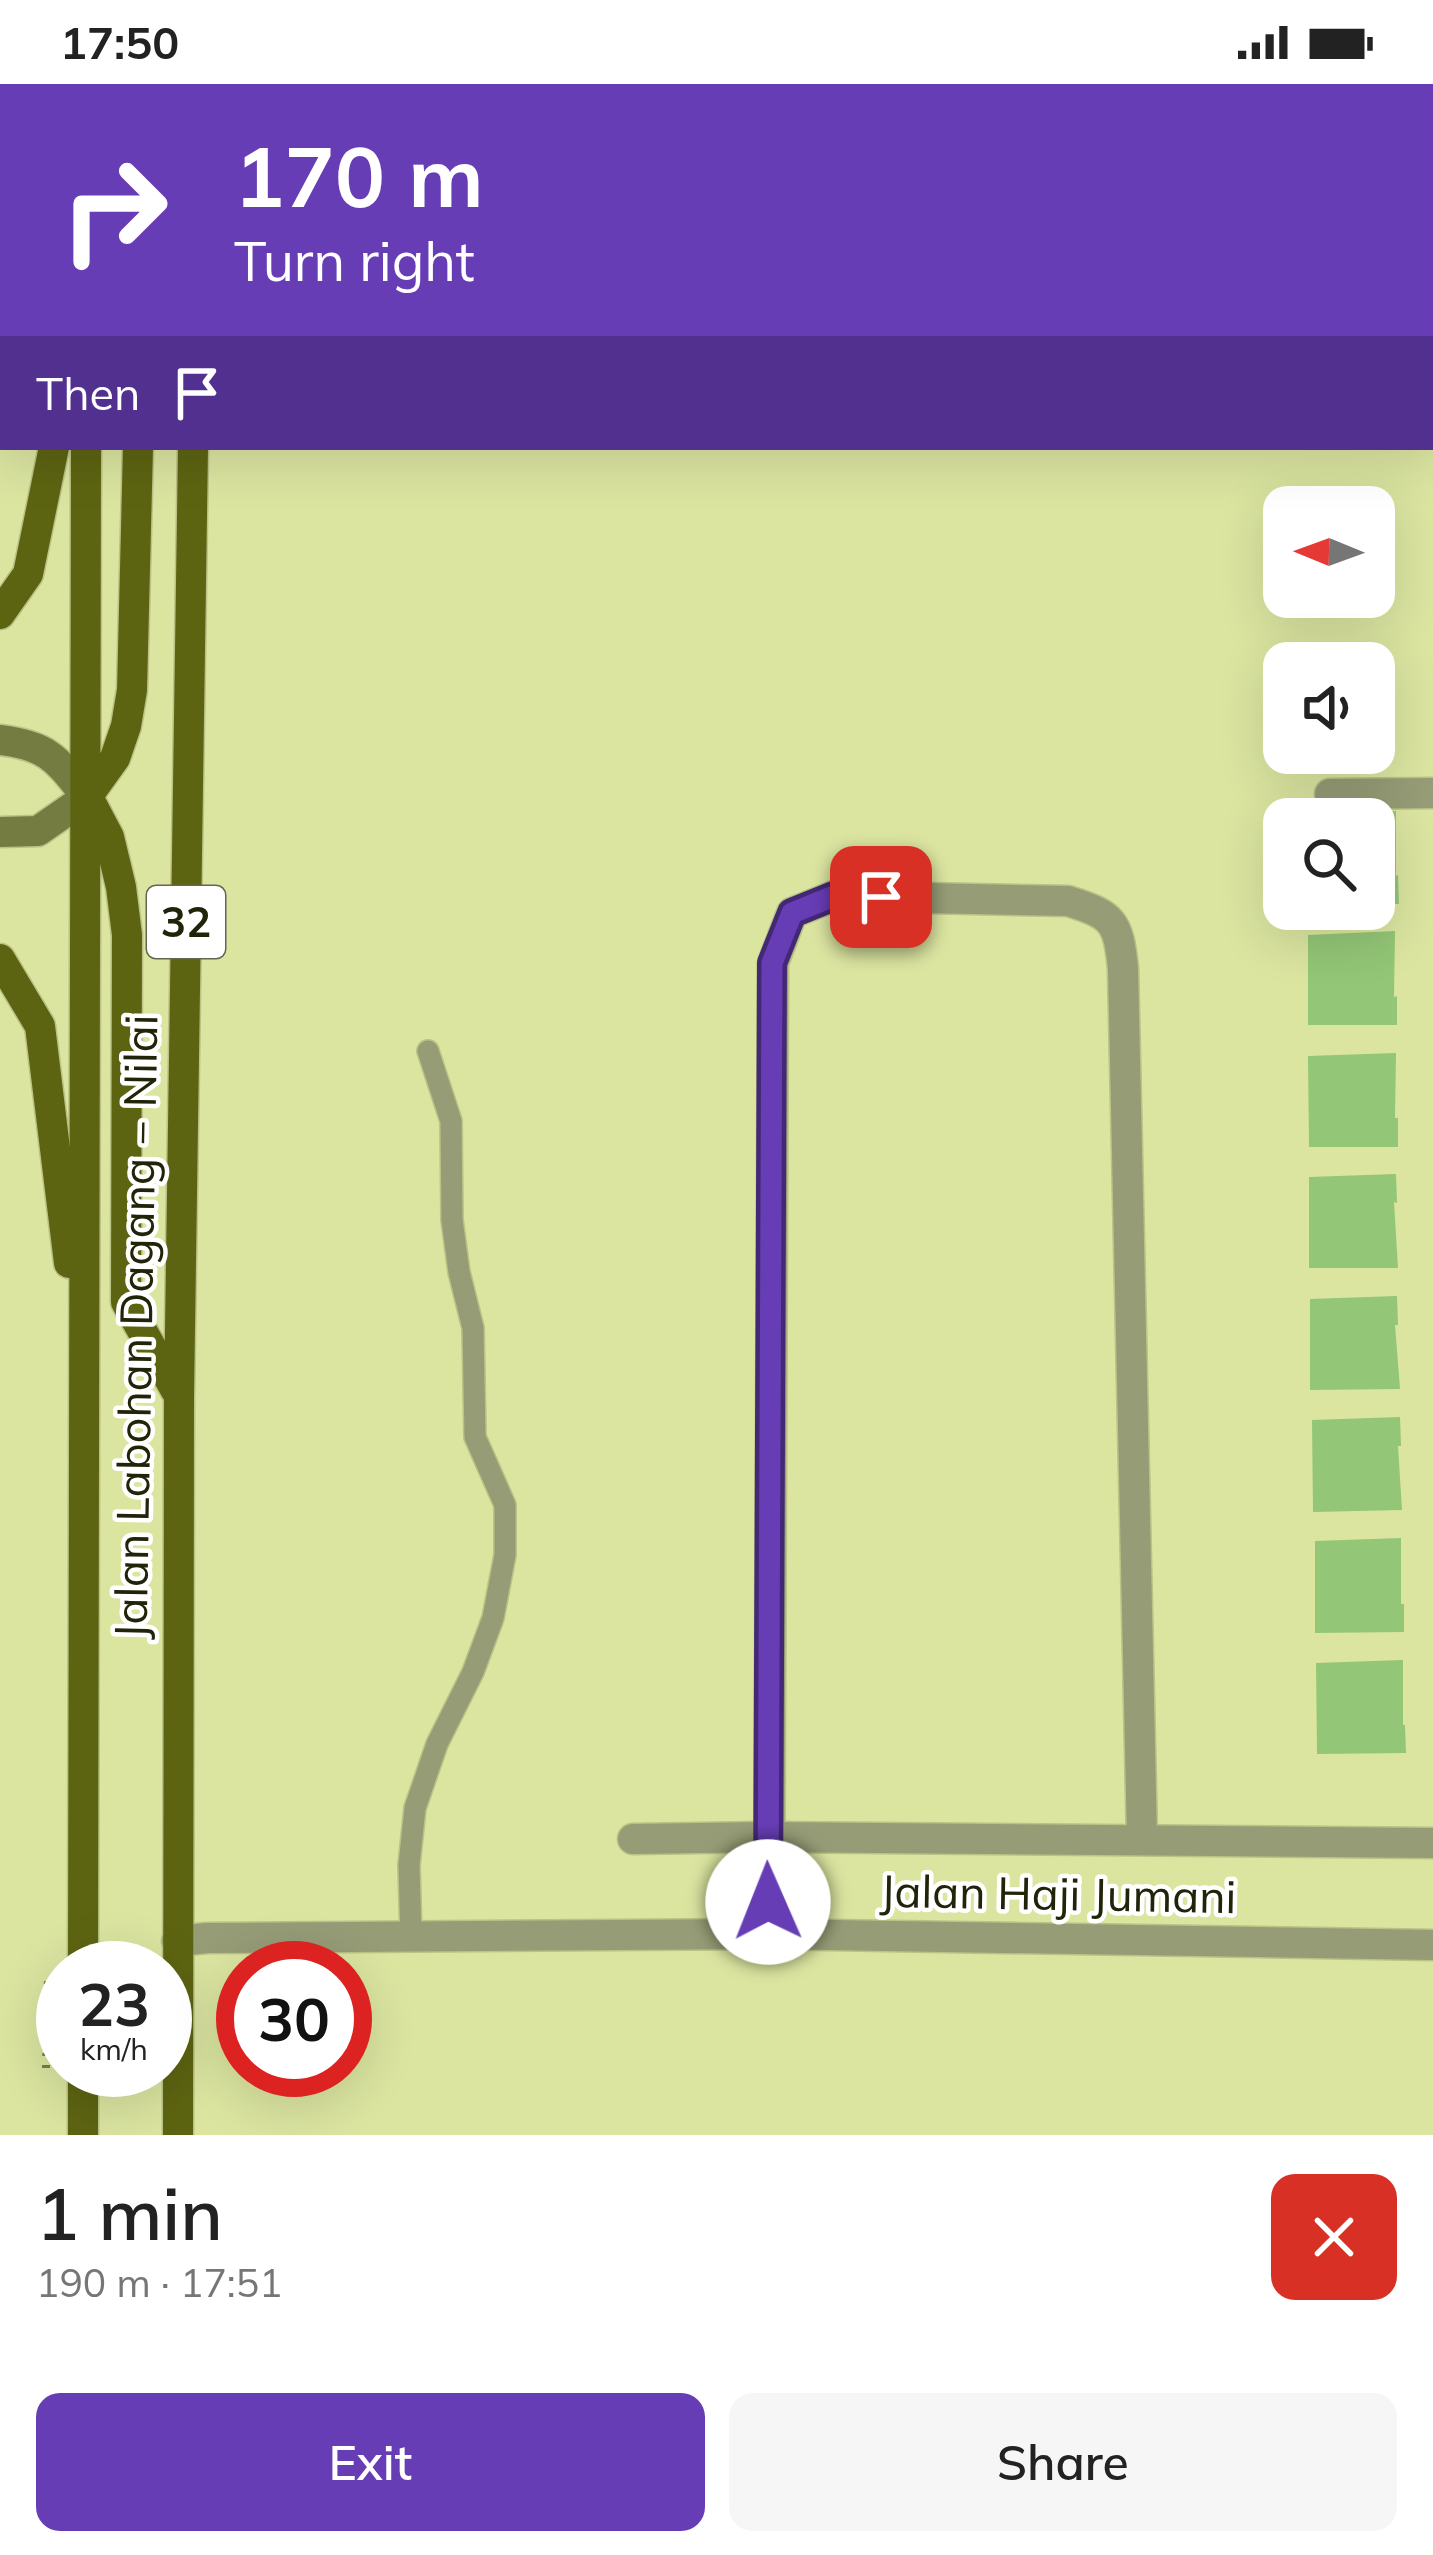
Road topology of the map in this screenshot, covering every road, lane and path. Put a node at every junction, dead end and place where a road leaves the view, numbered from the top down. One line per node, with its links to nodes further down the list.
1 (54, 450): 5 (main road)
2 (86, 450): 9 (main road, Jalan Labohan Dagang ‒ Nilai / 32)
3 (138, 450): 9 (main road)
4 (193, 450): 14 (main road, Jalan Labohan Dagang ‒ Nilai / 32)
5 (0, 614)
6 (0, 740): 9 (main road)
7 (1330, 794): 8 (street)
8 (1433, 794)
9 (87, 797): 10 (main road); 13 (main road, Jalan Labohan Dagang ‒ Nilai / 32); 14 (main road)
10 (0, 832)
11 (0, 959): 13 (main road)
12 (428, 1051): 20 (lane)
13 (83, 1364): 21 (main road, Jalan Labohan Dagang ‒ Nilai / 32)
14 (178, 1397): 22 (main road, Jalan Labohan Dagang ‒ Nilai / 32)
15 (767, 1837): 16 (street); 17 (street); 17 (street); 19 (street)
16 (633, 1839)
17 (1142, 1839): 18 (street)
18 (1433, 1843)
19 (769, 1934): 20 (street, Jalan Haji Jumani); 24 (street, Jalan Haji Jumani)
20 (411, 1937): 23 (street, Jalan Haji Jumani)
21 (83, 1941)
22 (177, 1941)
23 (184, 1941)
24 (1433, 1945)
25 (83, 2097): 27 (main road)
26 (178, 2097): 28 (main road, Jalan Labohan Dagang ‒ Nilai / 32)
27 (82, 2135)
28 (178, 2135)

